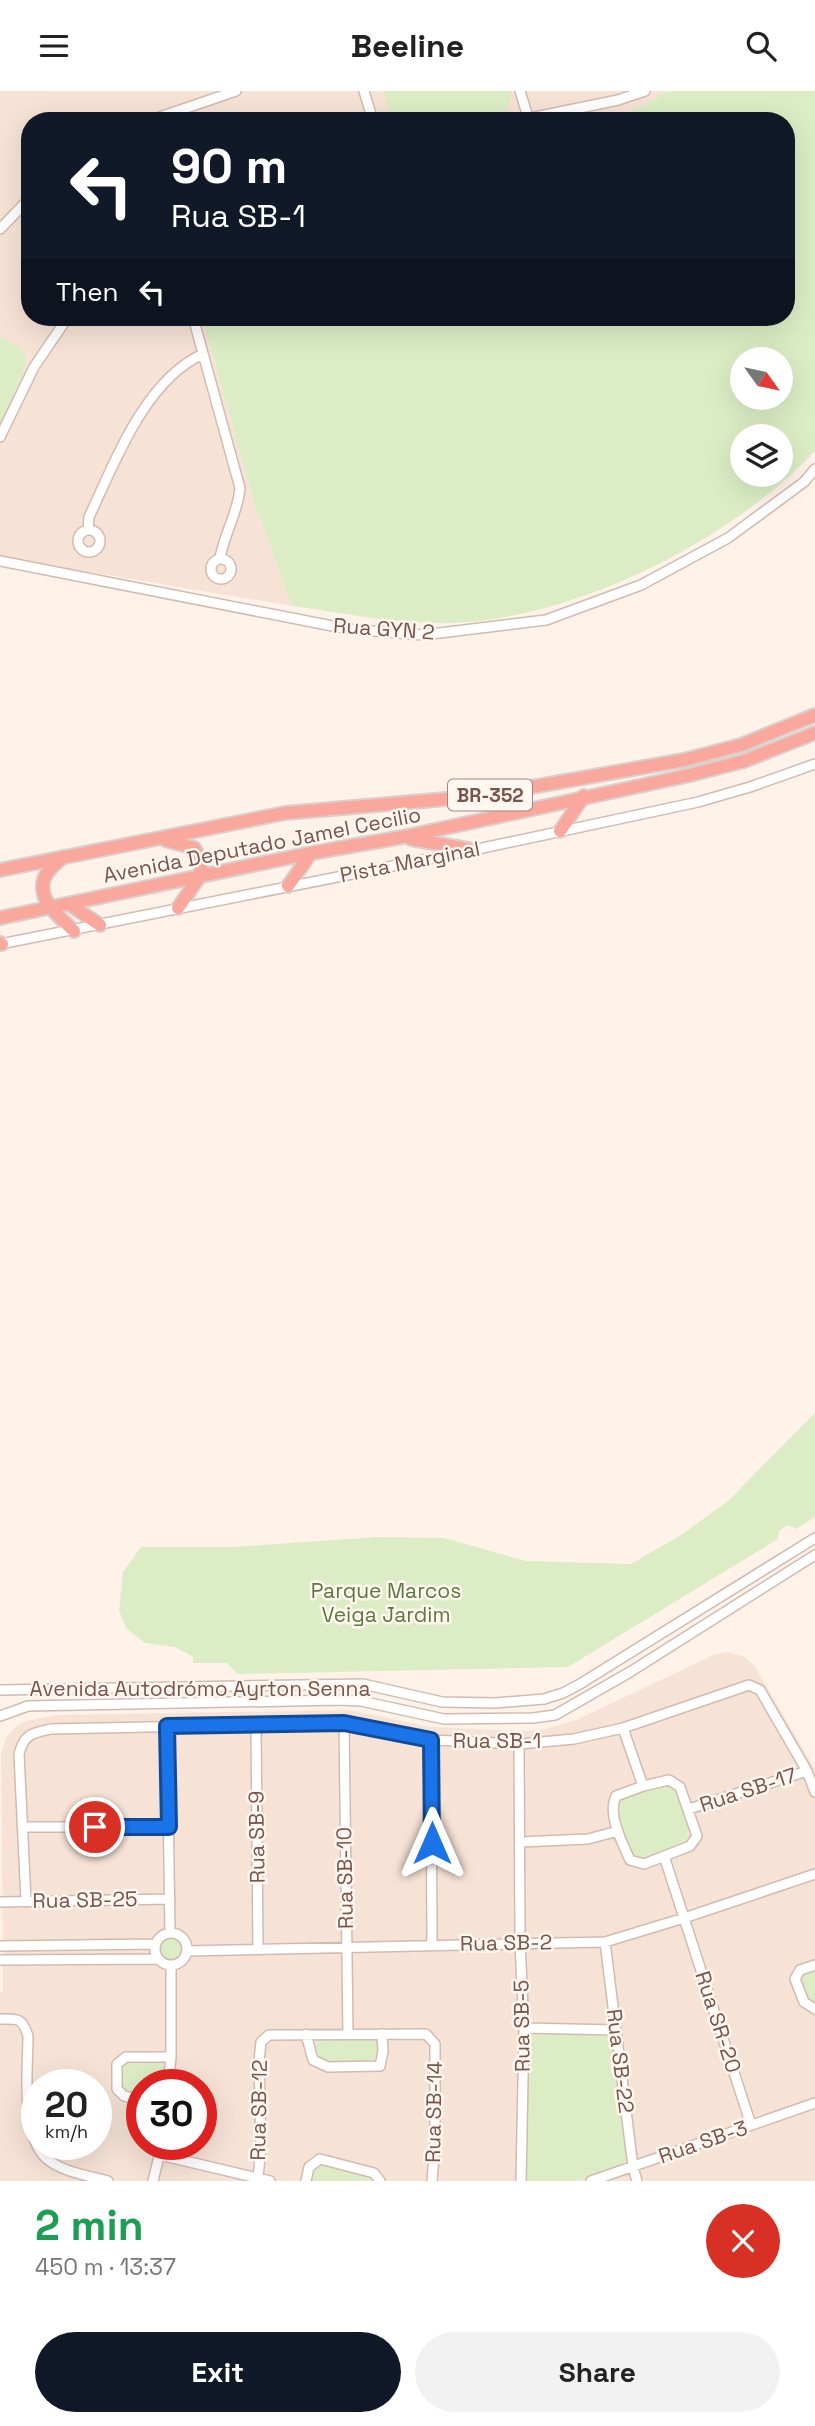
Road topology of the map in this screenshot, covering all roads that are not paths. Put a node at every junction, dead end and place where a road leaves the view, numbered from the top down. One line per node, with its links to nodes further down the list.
1 (236, 91): 5 (street)
2 (364, 91): 6 (street)
3 (520, 91): 7 (street)
4 (645, 91): 8 (street)
5 (174, 112)
6 (370, 112)
7 (526, 112)
8 (554, 112)
9 (21, 207): 10 (street)
10 (0, 229)
11 (62, 326): 14 (street)
12 (195, 326): 13 (street)
13 (203, 355): 16 (street); 17 (street)
14 (0, 437)
15 (815, 469): 18 (street, Rua GYN 2)
16 (88, 530)
17 (220, 558)
18 (0, 561)
19 (815, 715): 25 (highway, Avenida Deputado Jamel Cecilio / BR-352)
20 (815, 733): 22 (highway, Avenida Deputado Jamel Cecilio / BR-352)
21 (815, 764): 23 (street, Pista Marginal)
22 (584, 796): 23 (highway); 24 (highway, Avenida Deputado Jamel Cecilio / BR-352)
23 (561, 831): 26 (street, Pista Marginal)
24 (403, 837): 26 (highway); 27 (highway, Avenida Deputado Jamel Cecilio / BR-352)
25 (157, 839): 28 (highway, Avenida Deputado Jamel Cecilio / BR-352); 30 (highway)
26 (473, 850): 31 (street, Pista Marginal)
27 (311, 853): 30 (highway, Avenida Deputado Jamel Cecilio / BR-352); 31 (highway)
28 (63, 857): 29 (highway, BR-352); 33 (highway)
29 (0, 870)
30 (200, 876): 32 (highway, Avenida Deputado Jamel Cecilio / BR-352); 34 (highway)
31 (288, 886): 34 (street, Pista Marginal)
32 (69, 904): 33 (highway, Avenida Deputado Jamel Cecilio / BR-352); 36 (highway)
33 (50, 908): 35 (highway, Avenida Deputado Jamel Cecilio / BR-352); 37 (highway)
34 (178, 908): 36 (street, Pista Marginal)
35 (0, 918)
36 (100, 925): 37 (street, Pista Marginal)
37 (74, 931): 38 (street, Pista Marginal)
38 (1, 943)
39 (815, 1538): 41 (street, Avenida Autodrómo Ayrton Senna)
40 (815, 1555): 42 (street, Avenida Autodrómo Ayrton Senna)
41 (716, 1599): 42 (street); 43 (street, Avenida Autodrómo Ayrton Senna)
42 (723, 1613): 44 (street, Avenida Autodrómo Ayrton Senna)
43 (0, 1691)
44 (0, 1716)
45 (344, 1723): 46 (street, Rua SB-1); 49 (street, Rua SB-1); 72 (street, Rua SB-10)
46 (256, 1724): 47 (street, Rua SB-1); 73 (street, Rua SB-9)
47 (167, 1726): 55 (street, Rua SB-1); 56 (street)
48 (623, 1728): 50 (street, Rua SB-1); 51 (street, Rua SB-1); 52 (street)
49 (431, 1740): 50 (street, Rua SB-1); 69 (street)
50 (519, 1744): 58 (street, Rua SB-5)
51 (807, 1770): 53 (street, Rua SB-1); 54 (street, Rua SB-17)
52 (643, 1786): 54 (street); 57 (street)
53 (815, 1792)
54 (689, 1809): 59 (street)
55 (22, 1827): 56 (street); 62 (street, Rua SB-1)
56 (169, 1827): 61 (street)
57 (618, 1831): 58 (street); 59 (street)
58 (520, 1842): 67 (street, Rua SB-5)
59 (664, 1856): 64 (street, Rua SR-20)
60 (815, 1874): 64 (street, Rua SB-2)
61 (170, 1899): 62 (street, Rua SB-25); 65 (street)
62 (26, 1901): 63 (street, Rua SB-25)
63 (0, 1902)
64 (684, 1918): 66 (street, Rua SB-2); 91 (street, Rua SR-20)
65 (170, 1933): 68 (street); 74 (street)
66 (605, 1942): 67 (street, Rua SB-2); 83 (street, Rua SB-22)
67 (520, 1943): 69 (street, Rua SB-2); 82 (street, Rua SB-5)
68 (155, 1944): 71 (street); 76 (street)
69 (432, 1945): 72 (street, Rua SB-2)
70 (0, 1946): 71 (street)
71 (30, 1946): 75 (street)
72 (346, 1947): 73 (street, Rua SB-2); 84 (street, Rua SB-10)
73 (258, 1949): 74 (street, Rua SB-2)
74 (187, 1951): 79 (street)
75 (31, 1959): 76 (street); 77 (street)
76 (157, 1959): 79 (street)
77 (0, 1960)
78 (815, 1965): 80 (street)
79 (172, 1966): 87 (street)
80 (815, 2009)
81 (0, 2019): 96 (street)
82 (524, 2028): 83 (street); 102 (street, Rua SB-5)
83 (616, 2030): 94 (street, Rua SB-22)
84 (348, 2033): 85 (street); 86 (street)
85 (306, 2034): 86 (street); 95 (street, Rua SB-12)
86 (382, 2034): 101 (street, Rua SB-14)
87 (171, 2057): 88 (street); 89 (street)
88 (170, 2069)
89 (126, 2096)
90 (815, 2103): 91 (street, Rua SB-3)
91 (751, 2125): 94 (street, Rua SB-3)
92 (159, 2160): 97 (street)
93 (181, 2160): 95 (street)
94 (633, 2167): 103 (street, Rua SB-3); 104 (street, Rua SB-22)
95 (258, 2178): 98 (street)
96 (108, 2181)
97 (153, 2181)
98 (270, 2181)
99 (306, 2181): 100 (street)
100 (380, 2181)
101 (432, 2181)
102 (521, 2181)
103 (591, 2181)
104 (637, 2181)

